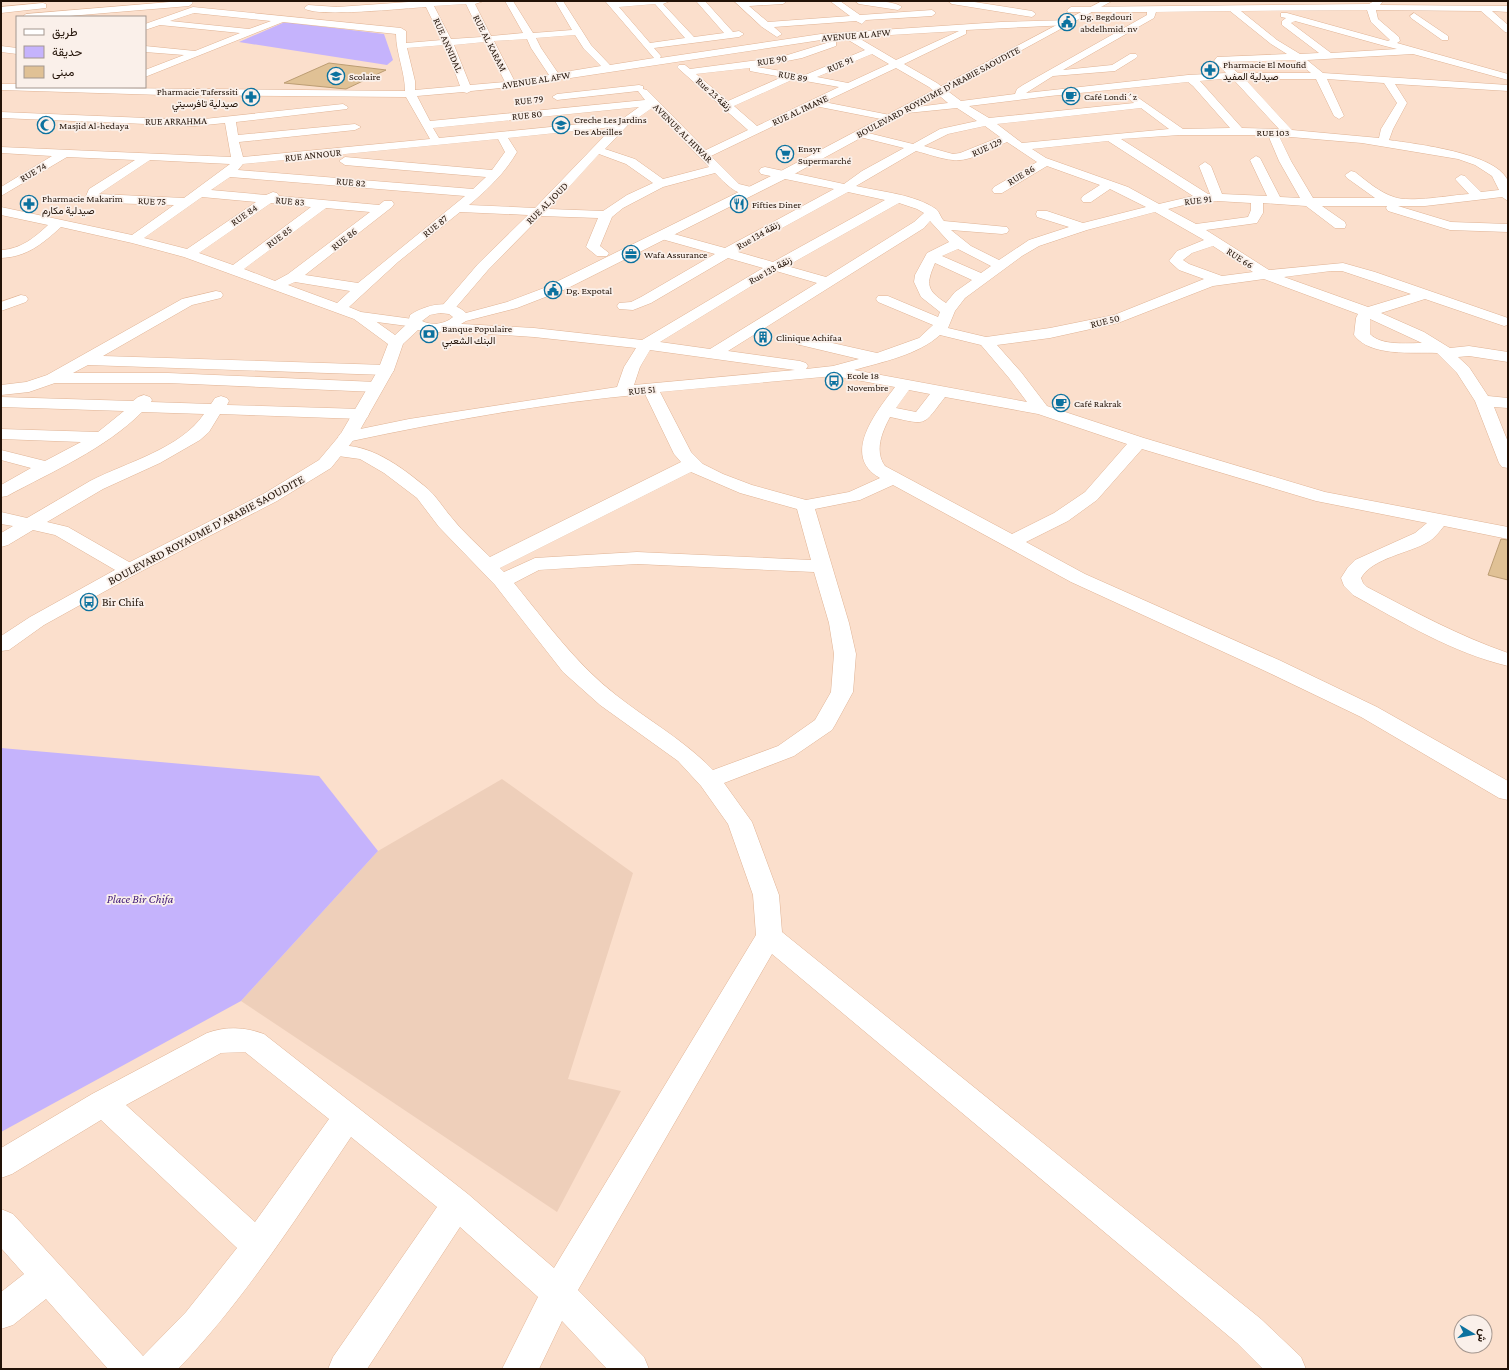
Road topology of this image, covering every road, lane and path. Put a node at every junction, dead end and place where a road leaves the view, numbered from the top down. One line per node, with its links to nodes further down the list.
1 (469, 1): 2 (street); 21 (street); 71 (street, RUE AL KARAM)
2 (480, 1)
3 (509, 1): 68 (street)
4 (559, 1): 65 (street)
5 (661, 1): 22 (street); 72 (street)
6 (700, 1): 67 (street)
7 (781, 1): 20 (street); 56 (street)
8 (834, 1): 48 (street)
9 (859, 1): 48 (street)
10 (952, 1): 38 (street)
11 (1108, 1): 27 (street, BOULEVARD ROYAUME D'ARABIE SAOUDITE)
12 (1175, 1): 30 (street)
13 (1223, 1): 30 (street)
14 (1277, 1): 32 (street)
15 (1334, 1): 33 (street)
16 (1379, 1): 42 (street)
17 (1453, 1): 34 (street)
18 (1492, 1): 36 (street)
19 (207, 2): 23 (street)
20 (740, 2): 61 (street)
21 (428, 3): 24 (street); 74 (street, RUE ANNIDAL)
22 (611, 3): 79 (street)
23 (193, 4): 28 (street); 47 (street); 53 (street)
24 (386, 4): 29 (street); 58 (street)
25 (1021, 4): 38 (street)
26 (48, 5): 37 (street)
27 (1091, 6): 39 (street); 50 (street, BOULEVARD ROYAUME D'ARABIE SAOUDITE)
28 (143, 7): 40 (street); 41 (street)
29 (299, 7)
30 (1211, 7): 31 (street); 39 (street)
31 (1232, 8): 32 (street); 89 (street)
32 (1267, 8): 33 (street); 51 (street)
33 (1324, 8): 42 (street)
34 (1468, 8): 35 (street); 42 (street)
35 (1483, 8): 36 (street); 44 (street)
36 (1508, 9)
37 (1, 10)
38 (1007, 10): 54 (street)
39 (1150, 10): 98 (street)
40 (38, 16)
41 (118, 16)
42 (1371, 16): 43 (street); 76 (street)
43 (1414, 16): 44 (street); 70 (street)
44 (1492, 17): 63 (street)
45 (16, 18): 52 (street)
46 (146, 18): 53 (street)
47 (284, 18): 58 (street); 64 (street)
48 (858, 18): 56 (street); 66 (street)
49 (962, 18): 59 (street)
50 (1070, 18): 54 (street, BOULEVARD ROYAUME D'ARABIE SAOUDITE); 116 (street, BOULEVARD ROYAUME D'ARABIE SAOUDITE)
51 (1295, 18): 57 (street); 88 (street)
52 (1, 19)
53 (162, 21): 62 (street); 64 (street)
54 (1052, 21): 59 (street, AVENUE AL AFW); 116 (street, BOULEVARD ROYAUME D'ARABIE SAOUDITE)
55 (1342, 21): 57 (street)
56 (806, 22): 61 (street)
57 (1311, 23): 76 (street)
58 (397, 25): 78 (street)
59 (1001, 25): 60 (street, AVENUE AL AFW)
60 (977, 26): 66 (street, AVENUE AL AFW); 75 (street, RUE AL IMANE)
61 (768, 27): 67 (street); 73 (street)
62 (146, 28)
63 (1508, 30)
64 (251, 32): 86 (street)
65 (576, 32): 68 (street); 95 (street)
66 (878, 33): 69 (street, AVENUE AL AFW)
67 (730, 35): 72 (street)
68 (531, 36): 71 (street); 103 (street)
69 (849, 36): 73 (street, AVENUE AL AFW); 83 (street); 94 (street, RUE 90)
70 (1445, 38)
71 (488, 39): 74 (street); 109 (street, RUE AL KARAM)
72 (692, 40): 79 (street)
73 (788, 41): 90 (street, AVENUE AL AFW)
74 (448, 42): 78 (street); 119 (street, RUE ANNIDAL)
75 (939, 43): 77 (street); 92 (street, RUE AL IMANE)
76 (1388, 44): 85 (street)
77 (911, 45)
78 (403, 46): 121 (street)
79 (647, 46): 91 (street)
80 (887, 46): 83 (street, RUE 91)
81 (1, 49): 84 (street)
82 (146, 49): 86 (street)
83 (872, 49): 92 (street); 104 (street, RUE 91)
84 (16, 51)
85 (1413, 51): 88 (street); 106 (street)
86 (195, 53): 97 (street)
87 (1133, 56): 98 (street)
88 (1330, 56): 89 (street)
89 (1298, 57): 100 (street); 101 (street)
90 (672, 58): 91 (street, AVENUE AL AFW); 96 (street, Rue 23 زنقة)
91 (659, 60): 93 (street, AVENUE AL AFW)
92 (896, 64): 110 (street, RUE AL IMANE); 116 (street)
93 (621, 66): 95 (street, AVENUE AL AFW); 115 (street, AVENUE AL HIWAR)
94 (737, 66): 96 (street, RUE 90); 99 (street, RUE 89)
95 (608, 68): 103 (street, AVENUE AL AFW)
96 (690, 72): 127 (street, Rue 23 زنقة)
97 (146, 74)
98 (1048, 74): 123 (street)
99 (792, 76): 104 (street, RUE 89); 127 (street)
100 (1236, 76): 101 (street); 105 (street); 145 (street)
101 (1320, 76): 107 (street); 134 (street)
102 (12, 77): 108 (street)
103 (556, 77): 109 (street, AVENUE AL AFW)
104 (806, 78): 110 (street, RUE 89)
105 (1188, 78): 111 (street); 142 (street)
106 (1508, 78)
107 (1388, 80): 117 (street); 152 (street)
108 (1, 81)
109 (511, 84): 119 (street, AVENUE AL AFW)
110 (850, 86): 126 (street, RUE AL IMANE)
111 (1118, 86): 123 (street); 129 (street)
112 (1, 87): 113 (street, AVENUE AL AFW)
113 (16, 87)
114 (55, 88): 118 (street, AVENUE AL AFW)
115 (639, 88): 124 (street, RUE 79); 125 (street, AVENUE AL HIWAR)
116 (937, 88): 128 (street, RUE 66); 132 (street, BOULEVARD ROYAUME D'ARABIE SAOUDITE); 133 (street, BOULEVARD ROYAUME D'ARABIE SAOUDITE)
117 (1508, 88)
118 (109, 89): 120 (street, AVENUE AL AFW)
119 (467, 90): 121 (street, AVENUE AL AFW)
120 (163, 92): 122 (street, AVENUE AL AFW); 136 (street)
121 (410, 94): 122 (street, AVENUE AL AFW); 139 (street)
122 (342, 95): 130 (street)
123 (1022, 97): 128 (street)
124 (545, 98)
125 (652, 102): 138 (street, RUE AL JOUD); 139 (street, RUE 80); 160 (street, AVENUE AL HIWAR)
126 (813, 104): 132 (street); 141 (street, RUE AL IMANE)
127 (728, 105): 141 (street, Rue 23 زنقة)
128 (958, 105): 133 (street); 137 (street, RUE 66)
129 (1142, 105): 137 (street, Rue 134 زنقة); 143 (street)
130 (346, 106): 135 (street, RUE ARRAHMA); 140 (street)
131 (1, 115): 136 (street, RUE ARRAHMA)
132 (875, 115): 133 (street); 169 (street, BOULEVARD ROYAUME D'ARABIE SAOUDITE)
133 (896, 115): 146 (street, BOULEVARD ROYAUME D'ARABIE SAOUDITE)
134 (1338, 116)
135 (230, 119): 136 (street, RUE ARRAHMA); 150 (street)
136 (118, 121)
137 (987, 122): 149 (street, RUE 66); 153 (street, Rue 134 زنقة)
138 (624, 123): 147 (street, RUE ANNOUR); 157 (street, RUE AL JOUD)
139 (426, 125): 151 (street)
140 (355, 127): 150 (street); 155 (street)
141 (755, 130): 160 (street, RUE AL IMANE)
142 (1239, 131): 143 (street, RUE 103); 144 (street, RUE 103)
143 (1180, 132): 148 (street, RUE 103)
144 (1272, 132): 145 (street, RUE 103); 195 (street)
145 (1288, 132): 152 (street, RUE 103)
146 (860, 134): 153 (street); 173 (street, BOULEVARD ROYAUME D'ARABIE SAOUDITE)
147 (501, 135): 151 (street, RUE ANNOUR); 171 (street, RUE 87)
148 (1110, 137): 154 (street, RUE 103); 187 (street)
149 (1008, 138): 153 (street, RUE 129); 154 (street, RUE 66)
150 (234, 139): 164 (street)
151 (437, 141): 155 (street, RUE ANNOUR)
152 (1383, 142): 162 (street, RUE 103)
153 (912, 147): 180 (street, Rue 134 زنقة)
154 (1020, 147): 165 (street, RUE 66)
155 (366, 149): 159 (street, RUE ANNOUR)
156 (1, 150): 158 (street, RUE ANNOUR)
157 (596, 150): 176 (street); 204 (street, RUE AL JOUD)
158 (65, 153): 161 (street, RUE ANNOUR); 183 (street, RUE 74)
159 (313, 154): 164 (street, RUE ANNOUR); 171 (street)
160 (704, 155): 168 (street, AVENUE AL HIWAR)
161 (147, 157): 164 (street, RUE ANNOUR); 194 (street, RUE 75)
162 (1465, 158): 166 (street); 186 (street, RUE 103)
163 (1256, 160): 193 (street)
164 (240, 161): 170 (street)
165 (1045, 162): 177 (street, RUE 66); 181 (street, RUE 86)
166 (1501, 164)
167 (1205, 166): 187 (street)
168 (718, 169): 176 (street); 178 (street, AVENUE AL HIWAR)
169 (765, 171): 173 (street); 178 (street, BOULEVARD ROYAUME D'ARABIE SAOUDITE)
170 (228, 173): 174 (street, RUE 82); 184 (street)
171 (494, 174): 185 (street, RUE 87)
172 (1351, 175): 197 (street)
173 (782, 176): 180 (street); 182 (street, BOULEVARD ROYAUME D'ARABIE SAOUDITE)
174 (302, 179): 179 (street, RUE 82); 189 (street, RUE 84)
175 (1461, 179): 188 (street)
176 (660, 183): 206 (street)
177 (1110, 184): 192 (street); 199 (street, RUE 66)
178 (735, 187): 182 (street); 221 (street, BOULEVARD ROYAUME D'ARABIE SAOUDITE)
179 (410, 188): 185 (street, RUE 82); 201 (street, RUE 86)
180 (846, 188): 190 (street); 218 (street, Rue 134 زنقة)
181 (998, 190)
182 (751, 191): 214 (street, BOULEVARD ROYAUME D'ARABIE SAOUDITE)
183 (1, 192)
184 (200, 193): 189 (street, RUE 83); 194 (street)
185 (474, 193): 200 (street, RUE 87)
186 (1508, 195): 188 (street, RUE 91)
187 (1211, 197): 191 (street, RUE 91); 199 (street, RUE 91)
188 (1479, 197): 197 (street, RUE 91)
189 (268, 198): 198 (street, RUE 83); 220 (street, RUE 84)
190 (896, 199): 203 (street); 223 (street, Rue 133 زنقة)
191 (1255, 199): 193 (street, RUE 91); 211 (street)
192 (1087, 200)
193 (1275, 200): 195 (street, RUE 91)
194 (186, 202): 215 (street)
195 (1309, 202): 196 (street, RUE 91); 209 (street)
196 (1375, 202): 197 (street, RUE 91); 212 (street)
197 (1395, 203)
198 (323, 204): 201 (street, RUE 83); 225 (street, RUE 85)
199 (1157, 207): 210 (street, RUE 91); 211 (street, RUE 66)
200 (456, 208): 204 (street); 232 (street, RUE 87)
201 (381, 209): 227 (street, RUE 86)
202 (1, 211): 207 (street)
203 (932, 212): 208 (street); 230 (street)
204 (537, 213): 206 (street); 241 (street, RUE AL JOUD)
205 (1042, 214): 210 (street)
206 (606, 215): 221 (street)
207 (59, 222): 215 (street); 219 (street)
208 (941, 225): 213 (street); 217 (street)
209 (1340, 225)
210 (1082, 227): 224 (street, RUE 91)
211 (1194, 228): 216 (street, RUE 66)
212 (1508, 228)
213 (1002, 230)
214 (663, 235): 218 (street); 241 (street, BOULEVARD ROYAUME D'ARABIE SAOUDITE)
215 (134, 239): 220 (street)
216 (1216, 241): 226 (street, RUE 66); 229 (street)
217 (959, 243): 222 (street); 224 (street)
218 (728, 253): 223 (street); 237 (street, Rue 134 زنقة)
219 (1, 254)
220 (189, 254): 225 (street)
221 (602, 254): 241 (street, BOULEVARD ROYAUME D'ARABIE SAOUDITE)
222 (932, 256): 228 (street); 244 (street)
223 (776, 266): 230 (street); 249 (street, Rue 133 زنقة)
224 (1001, 266): 228 (street, RUE 91)
225 (235, 270): 231 (street)
226 (1268, 276): 229 (street, RUE 50); 234 (street, RUE 50); 239 (street, RUE 66)
227 (293, 277): 231 (street, RUE 86); 232 (street)
228 (982, 279): 244 (street, RUE 91)
229 (1219, 280): 247 (street, RUE 50)
230 (829, 282): 251 (street)
231 (276, 286): 240 (street)
232 (360, 288): 240 (street, RUE 87)
233 (216, 295): 254 (street)
234 (1424, 295): 239 (street); 242 (street, RUE 50)
235 (21, 299): 238 (street)
236 (883, 300): 244 (street)
237 (624, 306)
238 (1, 307)
239 (1367, 312): 250 (street, RUE 66); 250 (street)
240 (349, 313): 243 (street); 248 (street)
241 (455, 314): 243 (street); 243 (street); 245 (street)
242 (1504, 322)
243 (426, 323): 245 (street); 248 (street, BOULEVARD ROYAUME D'ARABIE SAOUDITE); 255 (street, BOULEVARD ROYAUME D'ARABIE SAOUDITE)
244 (940, 325): 247 (street, RUE 50); 253 (street, RUE 51)
245 (486, 328): 249 (street)
246 (802, 341): 253 (street)
247 (986, 342): 271 (street)
248 (396, 343): 255 (street, BOULEVARD ROYAUME D'ARABIE SAOUDITE)
249 (646, 344): 251 (street); 264 (street)
250 (1444, 351): 252 (street); 266 (street, RUE 66)
251 (713, 354): 256 (street)
252 (1508, 357)
253 (879, 358): 256 (street, RUE 51)
254 (87, 360): 255 (street); 257 (street)
255 (388, 366): 261 (street, BOULEVARD ROYAUME D'ARABIE SAOUDITE)
256 (834, 371): 260 (street); 262 (street, RUE 51)
257 (53, 378): 258 (street); 263 (street)
258 (168, 378): 259 (street); 269 (street)
259 (237, 381): 261 (street); 270 (street)
260 (904, 386): 265 (street); 272 (street)
261 (376, 387): 273 (street, BOULEVARD ROYAUME D'ARABIE SAOUDITE)
262 (650, 388): 264 (street, RUE 51); 281 (street)
263 (1, 390)
264 (624, 392): 278 (street, RUE 51)
265 (940, 392): 271 (street); 272 (street)
266 (1483, 401): 268 (street); 276 (street, RUE 66)
267 (1, 402): 269 (street)
268 (1508, 403)
269 (136, 407): 270 (street); 275 (street)
270 (214, 410): 273 (street); 288 (street)
271 (1041, 410): 277 (street)
272 (886, 411): 283 (street)
273 (360, 414): 278 (street, BOULEVARD ROYAUME D'ARABIE SAOUDITE)
274 (1, 434): 275 (street)
275 (102, 437): 282 (street)
276 (1503, 438): 280 (street, RUE 66)
277 (1138, 442): 287 (street); 291 (street)
278 (342, 444): 293 (street, BOULEVARD ROYAUME D'ARABIE SAOUDITE); 294 (street)
279 (1, 455): 282 (street)
280 (1508, 463)
281 (693, 464): 285 (street); 294 (street)
282 (47, 467): 284 (street)
283 (894, 478): 285 (street); 291 (street)
284 (1, 492)
285 (805, 506): 292 (street)
286 (1, 518): 288 (street)
287 (1439, 520): 289 (street); 296 (street)
288 (30, 523): 290 (street); 293 (street)
289 (1508, 533)
290 (1, 541)
291 (1011, 542): 298 (street)
292 (823, 567): 294 (street); 297 (street)
293 (129, 570): 295 (street, BOULEVARD ROYAUME D'ARABIE SAOUDITE)
294 (495, 574): 297 (street)
295 (1, 645)
296 (1508, 660)
297 (709, 780): 299 (street)
298 (1508, 792)
299 (769, 936): 307 (street); 314 (street)
300 (102, 1103): 301 (street); 302 (street); 305 (street)
301 (347, 1118): 303 (street); 305 (street)
302 (1, 1164)
303 (457, 1204): 307 (street); 311 (street)
304 (1, 1224): 306 (street)
305 (258, 1246): 310 (street)
306 (48, 1276): 308 (street); 309 (street)
307 (558, 1293): 312 (street); 313 (street)
308 (1, 1313)
309 (131, 1369)
310 (154, 1369)
311 (346, 1369)
312 (520, 1369)
313 (631, 1369)
314 (1288, 1369)

